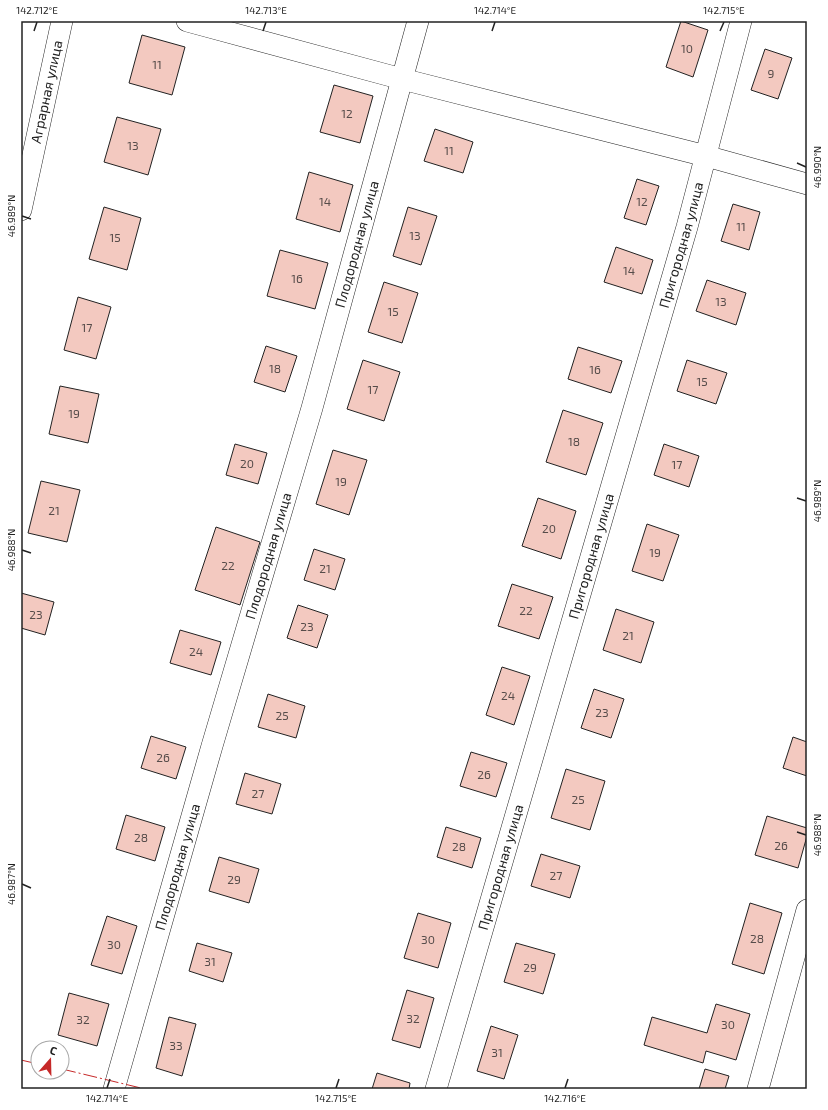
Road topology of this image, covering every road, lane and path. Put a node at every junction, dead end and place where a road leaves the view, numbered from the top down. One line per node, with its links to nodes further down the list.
1 (62, 21): 8 (street, Аграрная улица)
2 (188, 21): 5 (street)
3 (418, 21): 5 (street, Плодородная улица)
4 (741, 21): 6 (street, Пригородная улица)
5 (402, 79): 6 (street); 10 (street, Плодородная улица)
6 (706, 156): 7 (street); 11 (street, Пригородная улица)
7 (807, 184)
8 (21, 210)
9 (807, 910): 12 (street)
10 (114, 1089)
11 (436, 1089)
12 (758, 1089)

